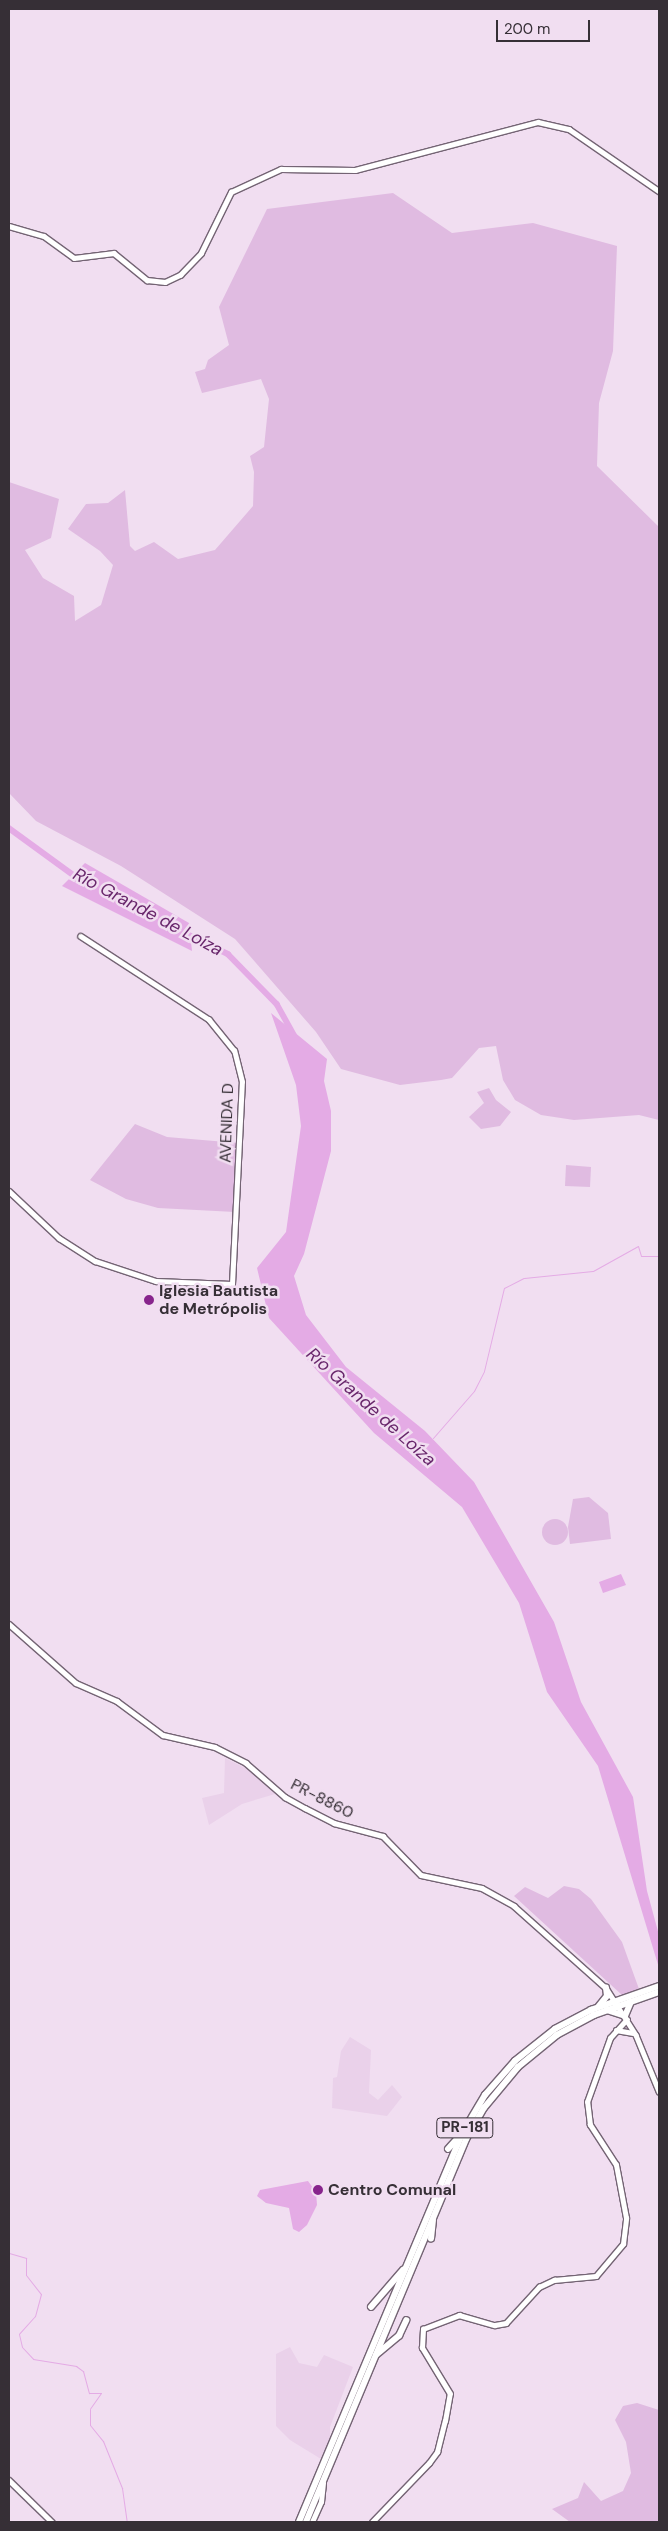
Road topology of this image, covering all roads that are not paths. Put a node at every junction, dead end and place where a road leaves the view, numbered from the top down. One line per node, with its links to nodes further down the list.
1 (659, 191): 2 (street)
2 (9, 226)
3 (81, 937): 4 (street, AVENIDA D)
4 (9, 1191)
5 (9, 1624): 7 (street, PR-8860 / PR-8860)
6 (659, 1986): 9 (main road, PR-181)
7 (606, 1988): 10 (street, PR-8860 / PR-8860); 11 (main road)
8 (659, 1992): 9 (main road, PR-181)
9 (633, 1999): 10 (main road, PR-181); 13 (main road)
10 (617, 2003): 11 (main road, PR-181); 12 (main road, PR-181); 13 (street, PR-8860)
11 (598, 2007): 17 (main road, PR-181)
12 (606, 2010): 13 (main road); 19 (main road, PR-181)
13 (626, 2017): 14 (street); 15 (street, PR-8860)
14 (616, 2030): 15 (street); 31 (street)
15 (636, 2037): 16 (street, PR-8860)
16 (659, 2091)
17 (462, 2134): 18 (main road); 21 (main road, PR-181)
18 (448, 2149)
19 (433, 2218): 20 (main road); 24 (main road, PR-181)
20 (431, 2239)
21 (406, 2267): 22 (main road); 28 (main road, PR-181)
22 (371, 2307)
23 (406, 2321): 24 (main road)
24 (376, 2355): 25 (main road, PR-181)
25 (324, 2479): 29 (main road, PR-181); 30 (street)
26 (9, 2480): 27 (street)
27 (52, 2522)
28 (299, 2522)
29 (306, 2522)
30 (312, 2522)
31 (372, 2522)

